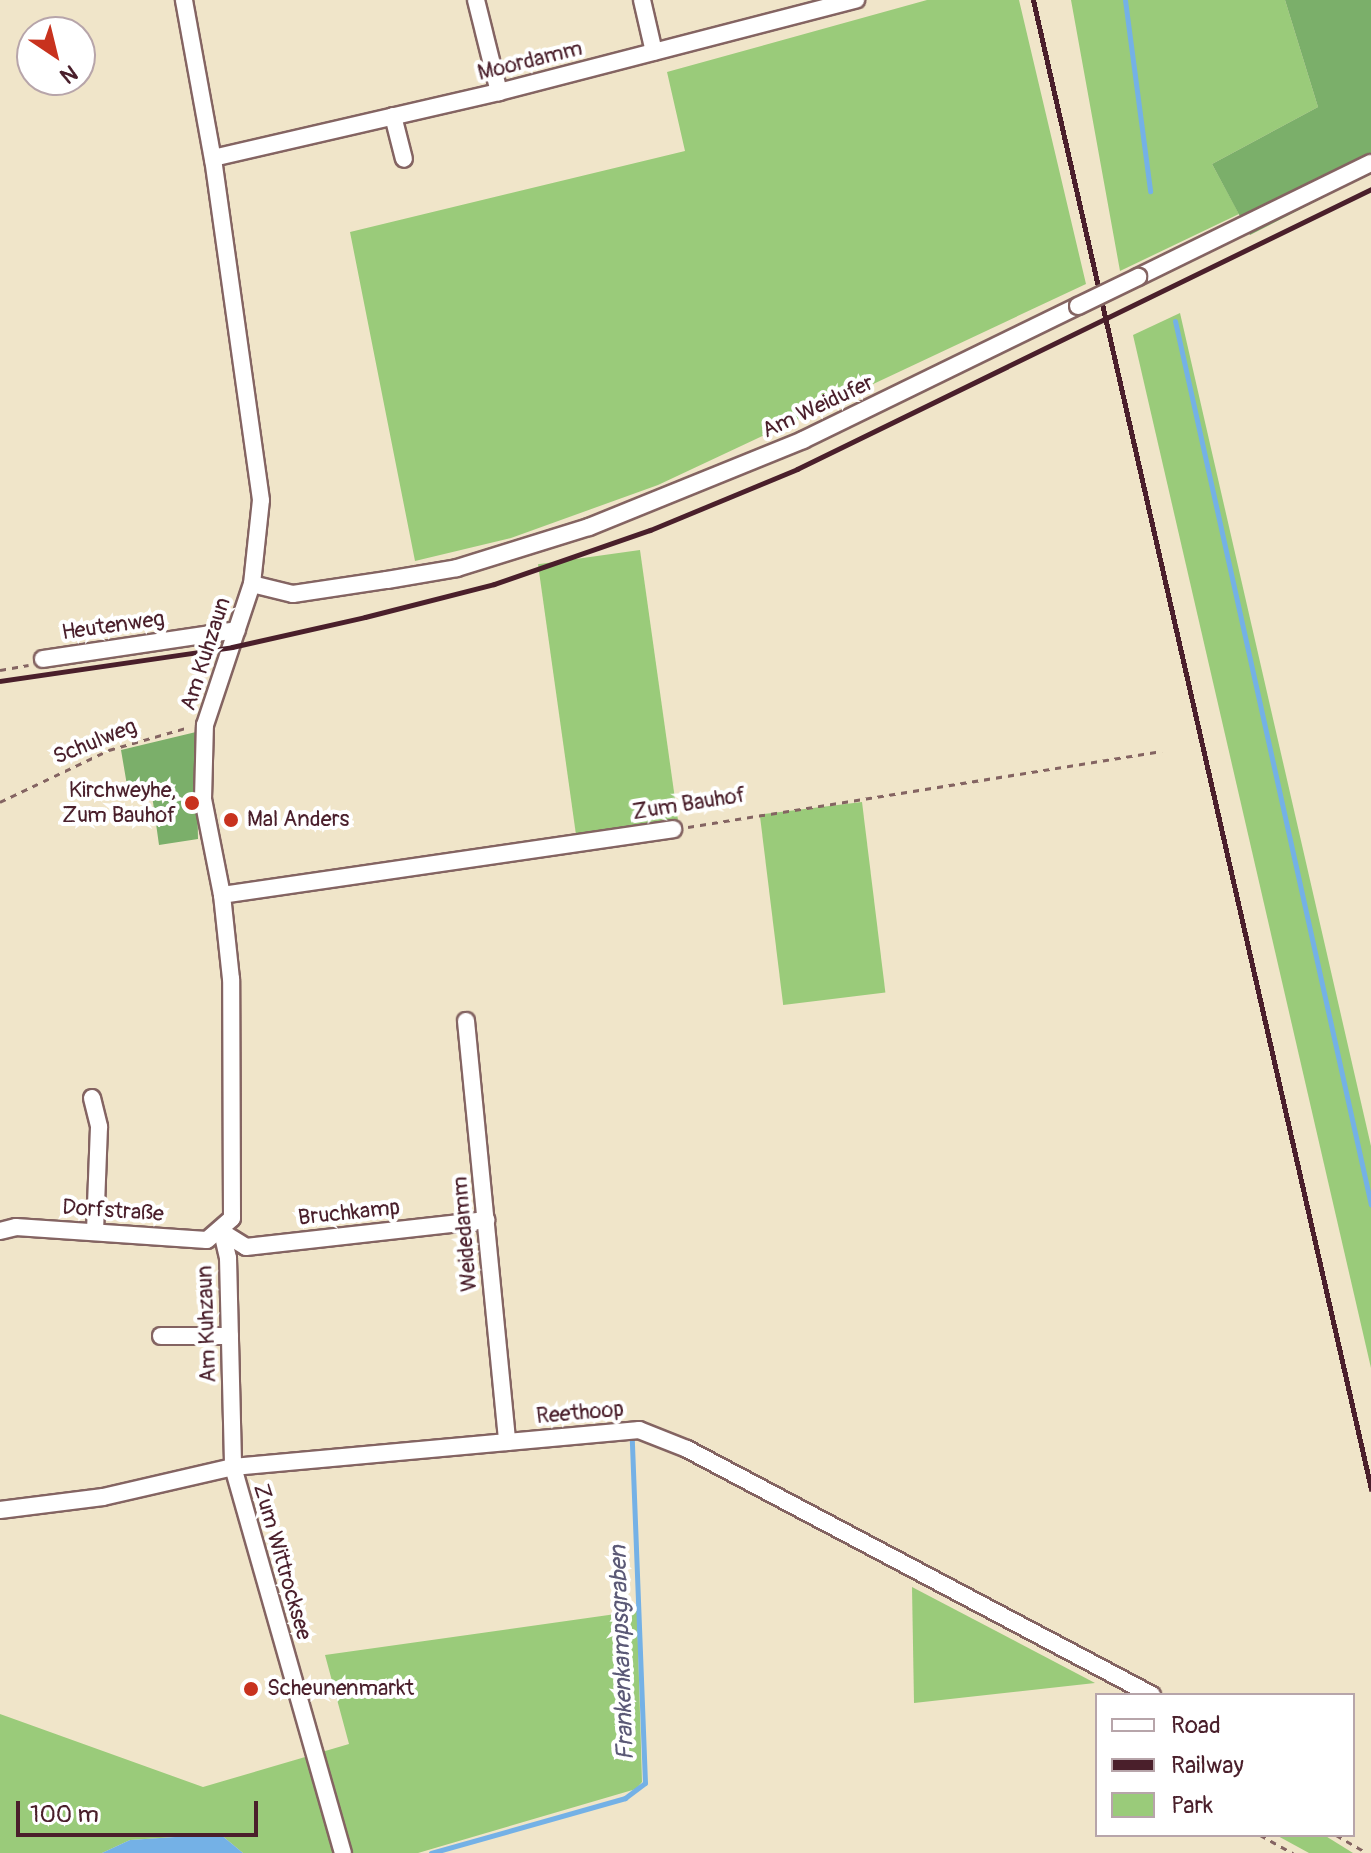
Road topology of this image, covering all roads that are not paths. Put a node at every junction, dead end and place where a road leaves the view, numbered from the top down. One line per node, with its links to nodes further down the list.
1 (184, 0): 8 (street, Am Kuhzaun)
2 (476, 0): 6 (street)
3 (642, 0): 5 (street)
4 (856, 0): 5 (street, Moordamm)
5 (654, 52): 6 (street, Moordamm)
6 (499, 92): 7 (street, Moordamm)
7 (393, 116): 8 (street, Moordamm); 9 (street)
8 (213, 158): 11 (street, Am Kuhzaun)
9 (404, 159)
10 (1371, 163): 11 (street, Am Weidufer, bridge)
11 (252, 584): 12 (street, Am Kuhzaun)
12 (237, 630): 13 (street, Heutenweg); 15 (street, Am Kuhzaun)
13 (43, 659)
14 (673, 829): 15 (street, Zum Bauhof)
15 (222, 895): 21 (street, Am Kuhzaun)
16 (466, 1021): 18 (street, Weidedamm)
17 (92, 1098): 20 (street)
18 (486, 1220): 21 (street, Bruchkamp); 24 (street, Weidedamm)
19 (0, 1231): 20 (street, Dorfstraße)
20 (95, 1232): 21 (street, Dorfstraße)
21 (222, 1232): 23 (street, Am Kuhzaun)
22 (161, 1336): 23 (street)
23 (230, 1336): 25 (street, Am Kuhzaun)
24 (507, 1442): 25 (street, Reethoop); 27 (street, Reethoop)
25 (233, 1467): 26 (street, Reethoop); 28 (street, Zum Wittrocksee)
26 (0, 1510)
27 (1148, 1693)
28 (343, 1853)

